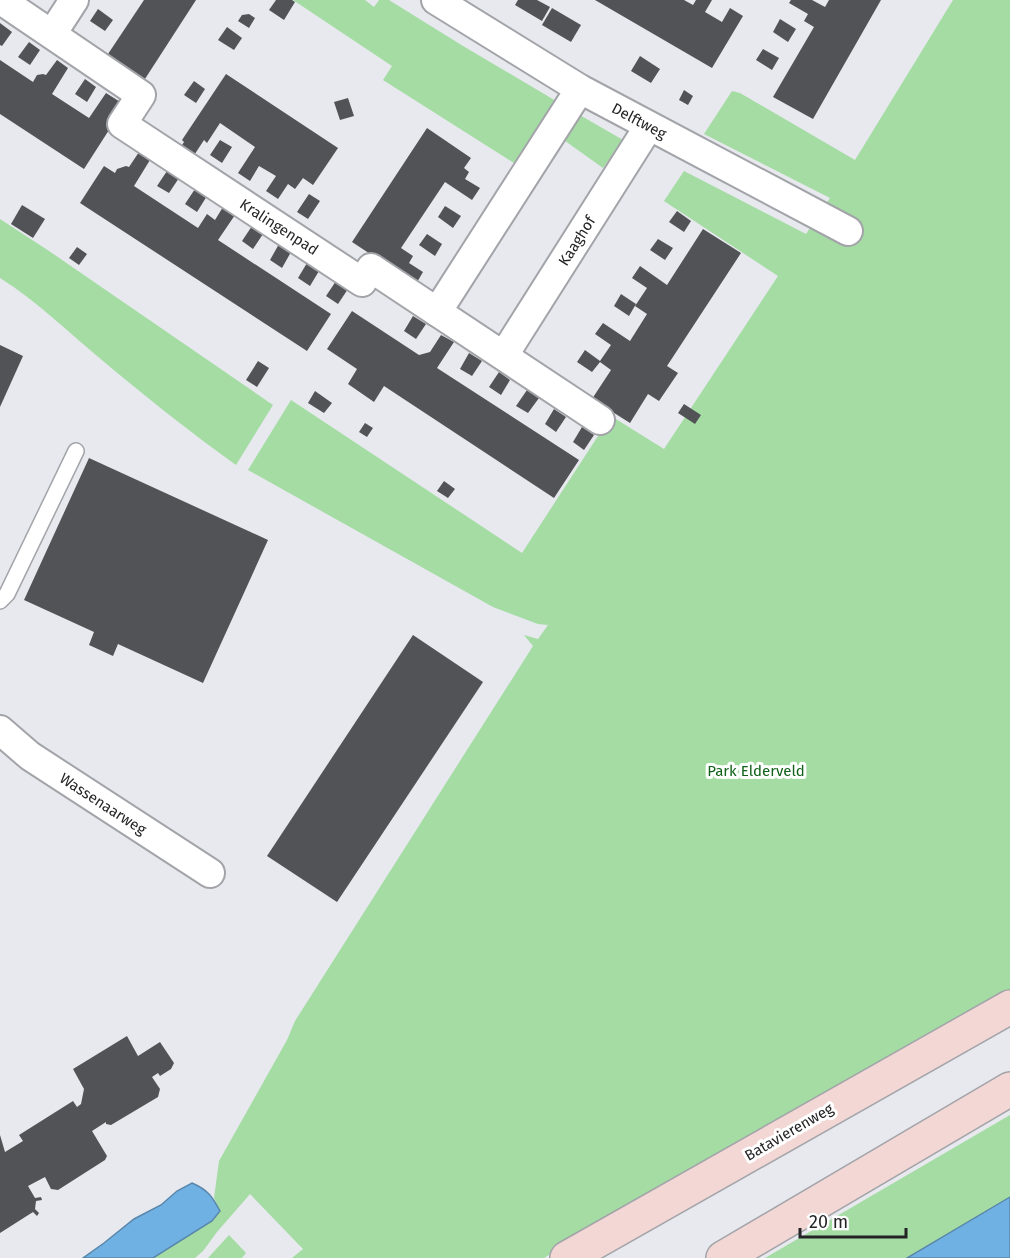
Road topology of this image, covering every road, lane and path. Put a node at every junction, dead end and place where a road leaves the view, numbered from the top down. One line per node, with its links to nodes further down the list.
1 (1, 0): 4 (street, Kralingenpad)
2 (74, 0): 4 (street)
3 (436, 0): 5 (street, Delftweg)
4 (52, 34): 8 (street, Kralingenpad)
5 (580, 89): 6 (street, Delftweg); 8 (street)
6 (649, 126): 7 (street, Delftweg); 9 (street, Kaaghof)
7 (848, 231)
8 (437, 312): 9 (street, Kralingenpad)
9 (504, 355): 10 (street, Kralingenpad)
10 (600, 420)
11 (76, 451): 12 (lane)
12 (0, 602)
13 (0, 730): 14 (street, Wassenaarweg)
14 (210, 873)
15 (1010, 1007): 17 (main road, Batavierenweg)
16 (1010, 1089): 18 (main road)
17 (567, 1258)
18 (723, 1258)

